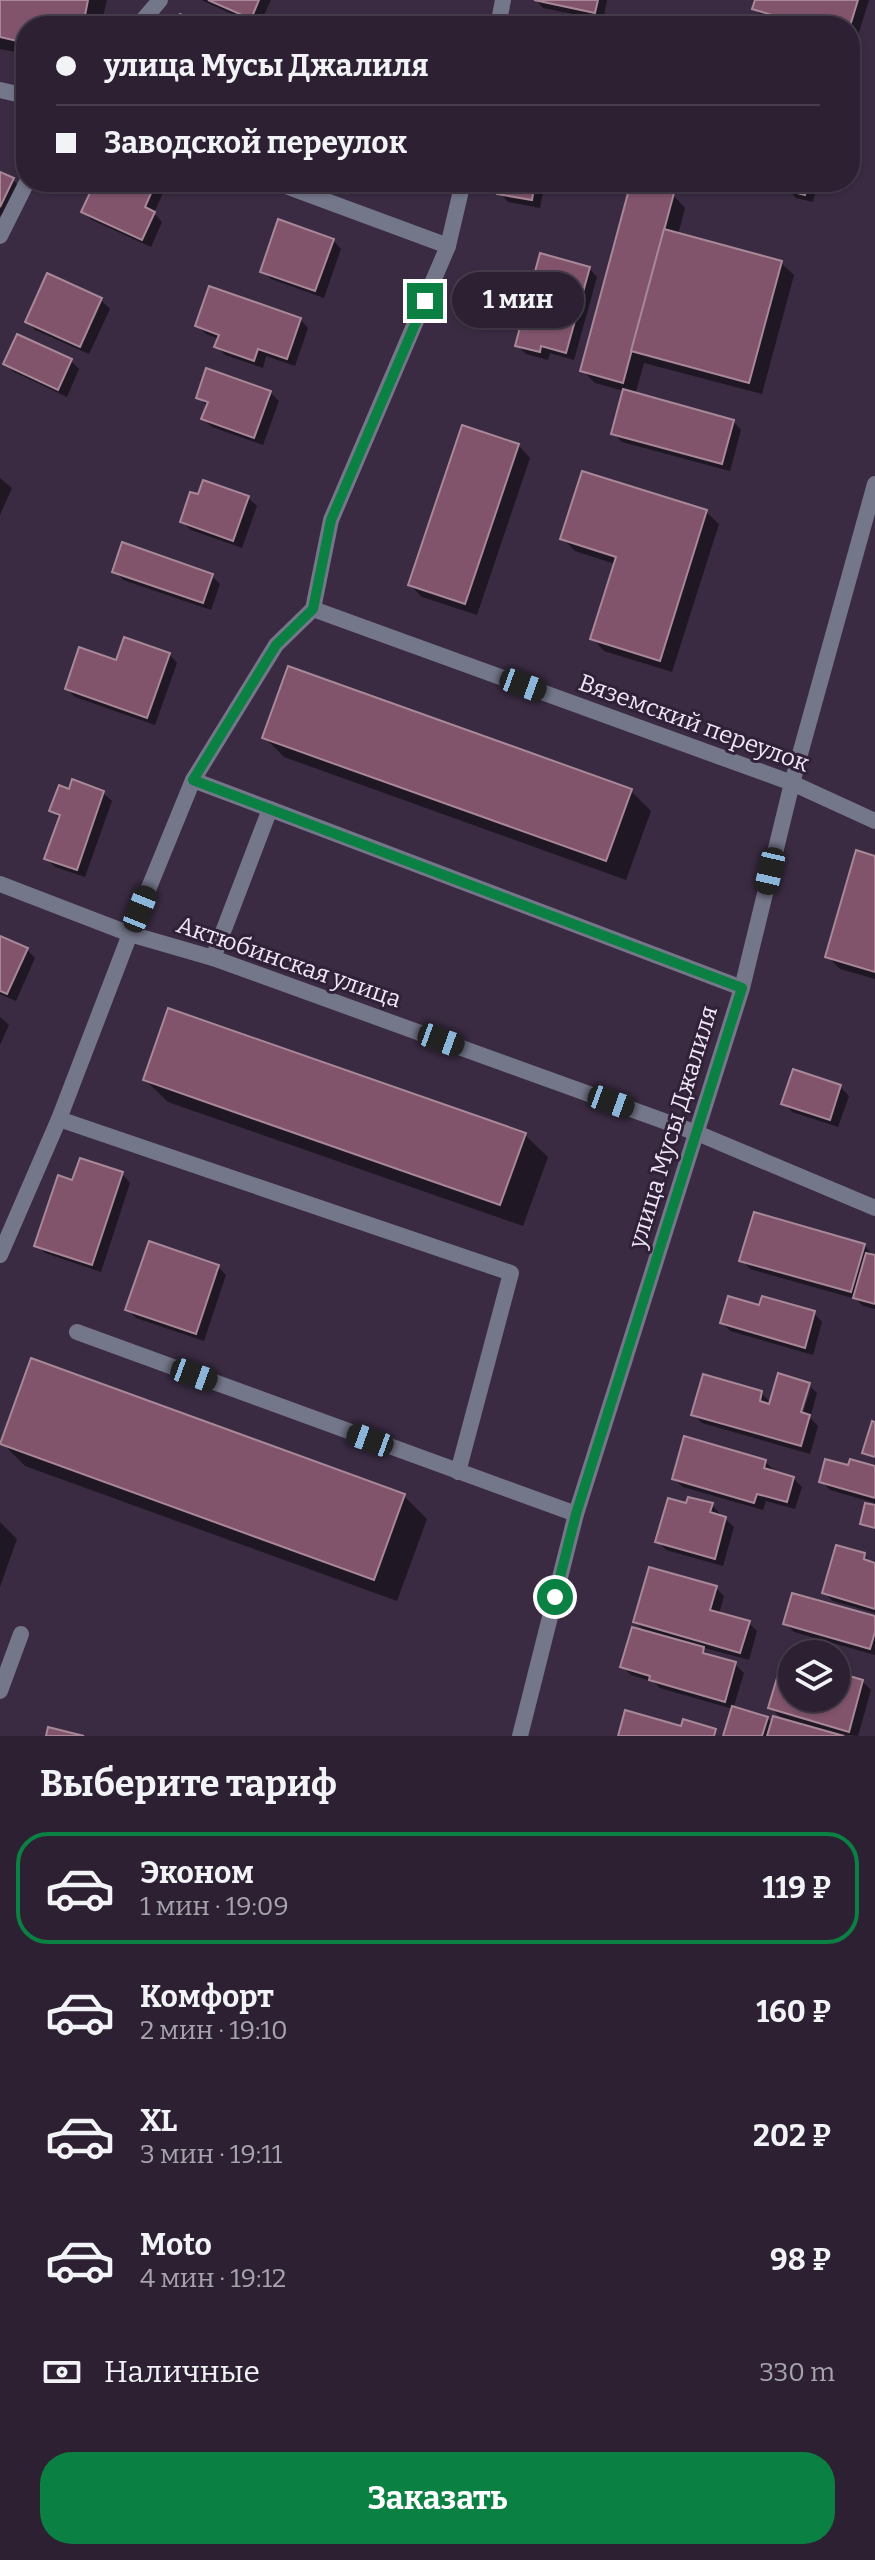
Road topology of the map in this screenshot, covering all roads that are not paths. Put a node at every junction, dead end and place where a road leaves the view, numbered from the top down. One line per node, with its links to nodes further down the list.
1 (160, 0): 2 (street)
2 (146, 16)
3 (22, 192): 6 (street)
4 (302, 192): 7 (street)
5 (461, 192): 7 (street)
6 (0, 236)
7 (448, 246): 9 (street)
8 (875, 484): 11 (street, улица Мусы Джалиля)
9 (313, 609): 10 (street); 11 (street, Вяземский переулок)
10 (193, 780): 12 (street); 15 (street)
11 (792, 783): 13 (street, Вяземский переулок); 17 (street, улица Мусы Джалиля)
12 (270, 809): 16 (street); 17 (street)
13 (875, 821)
14 (0, 884): 15 (street, Актюбинская улица)
15 (130, 934): 16 (street, Актюбинская улица); 18 (street)
16 (213, 958): 19 (street, Актюбинская улица)
17 (742, 988): 19 (street, улица Мусы Джалиля)
18 (59, 1119): 21 (street); 23 (street)
19 (697, 1133): 20 (street, Актюбинская улица); 24 (street, улица Мусы Джалиля)
20 (875, 1208)
21 (0, 1255)
22 (77, 1332): 23 (street)
23 (458, 1472): 24 (street)
24 (576, 1514): 27 (street, улица Мусы Джалиля)
25 (21, 1634): 26 (street)
26 (0, 1691)
27 (520, 1736)

